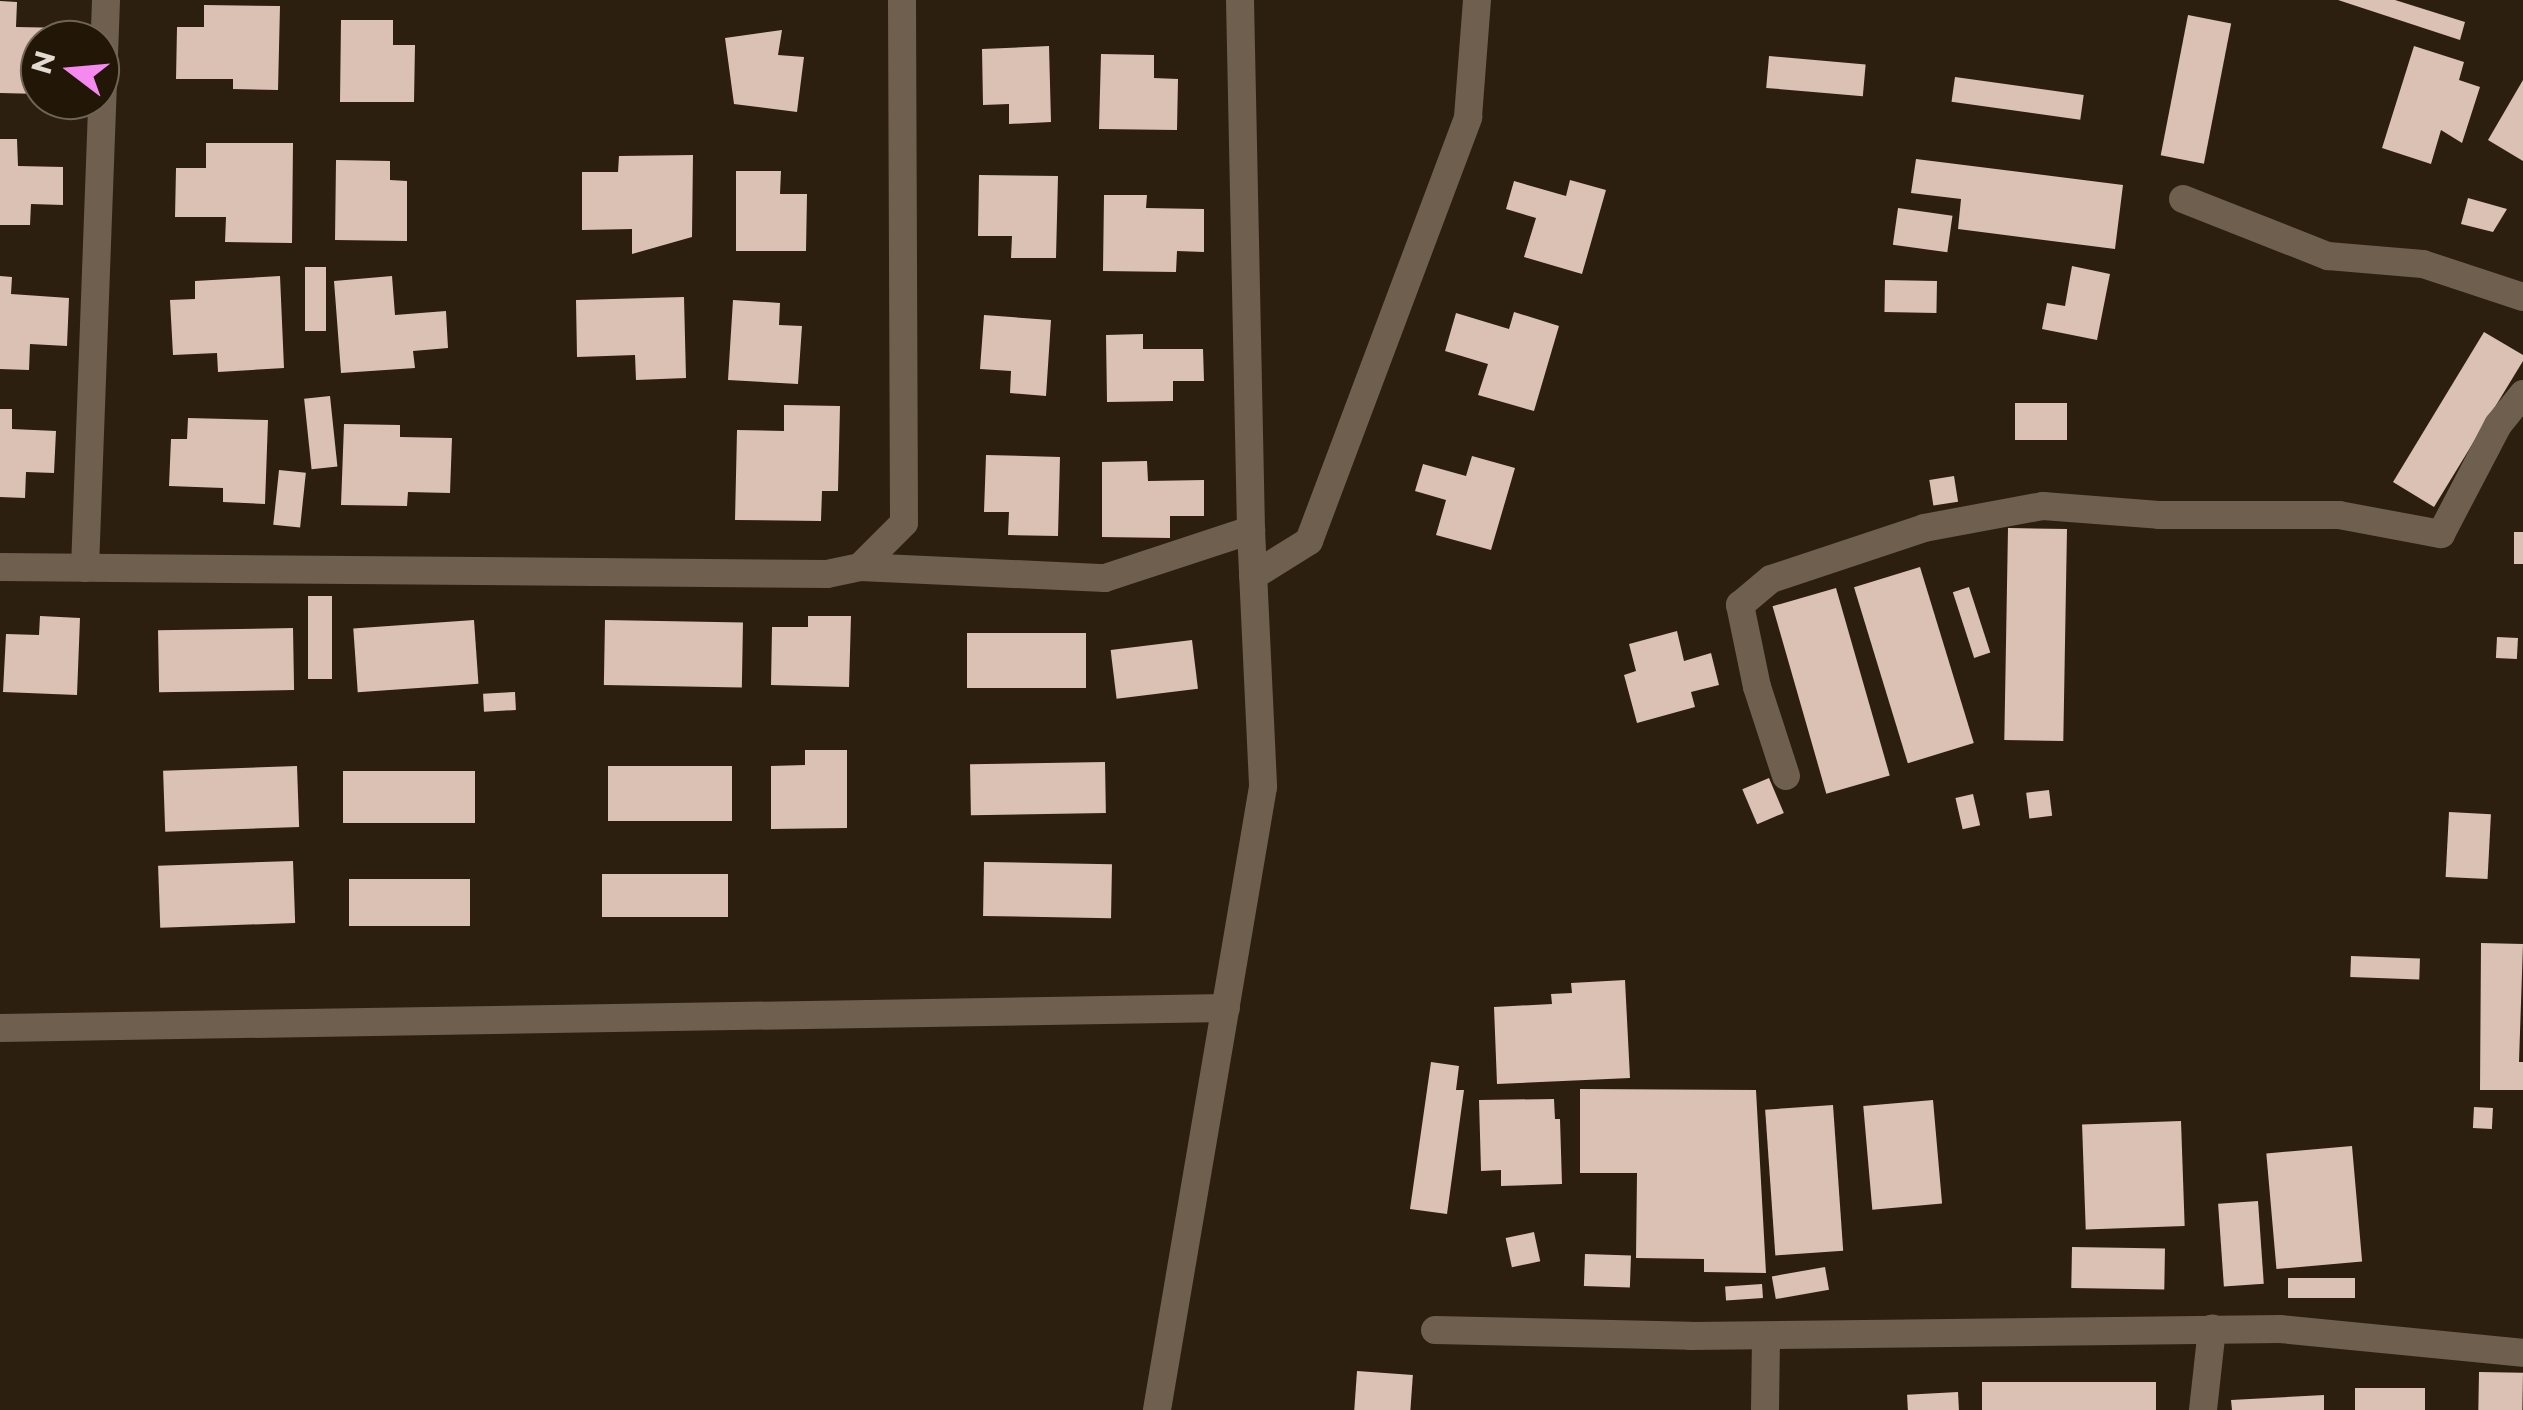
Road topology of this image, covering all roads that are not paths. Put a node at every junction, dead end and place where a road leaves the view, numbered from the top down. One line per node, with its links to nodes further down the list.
1 (106, 0): 11 (street)
2 (902, 0): 10 (street)
3 (1240, 0): 8 (street)
4 (1478, 0): 12 (street)
5 (2183, 199): 6 (street)
6 (2523, 298)
7 (2523, 394): 13 (street)
8 (1250, 530): 10 (street); 12 (street)
9 (0, 567): 11 (street)
10 (860, 567): 11 (street)
11 (85, 568)
12 (1253, 576): 14 (street)
13 (1786, 776)
14 (1226, 1008): 15 (street); 20 (street)
15 (0, 1028)
16 (2212, 1328): 18 (street); 19 (street); 22 (street)
17 (1435, 1330): 18 (street)
18 (1766, 1336): 21 (street)
19 (2523, 1353)
20 (1157, 1410)
21 (1765, 1410)
22 (2203, 1410)

